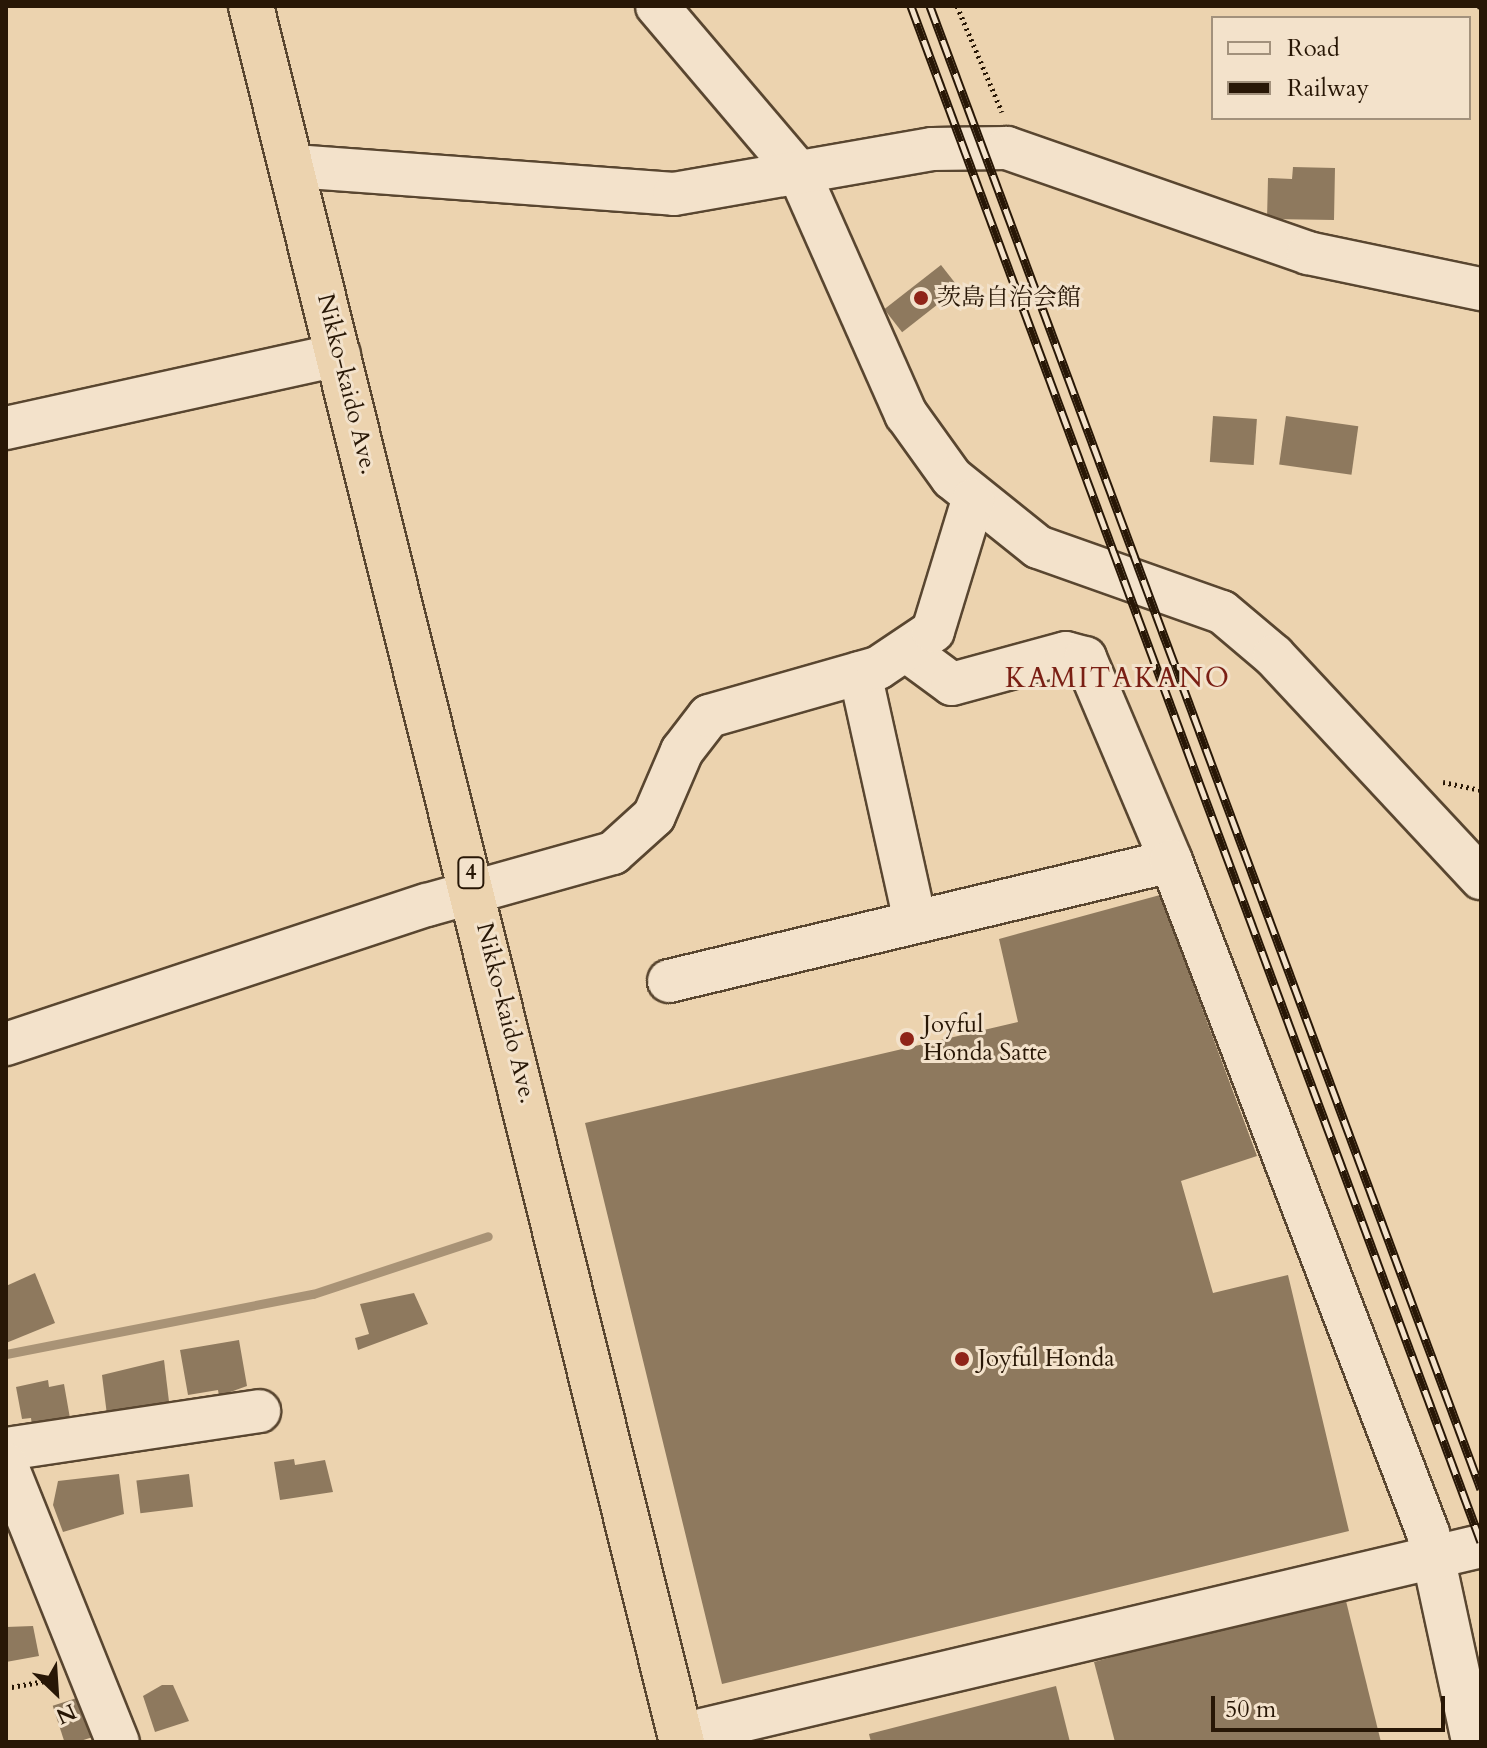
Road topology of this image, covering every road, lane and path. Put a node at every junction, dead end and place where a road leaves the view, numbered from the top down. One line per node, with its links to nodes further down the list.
1 (251, 6): 5 (highway, Nikko-kaido Ave. / 4)
2 (657, 6): 6 (street)
3 (957, 6): 4 (path)
4 (1019, 152): 6 (street); 7 (street)
5 (294, 166): 6 (street); 8 (highway, Nikko-kaido Ave. / 4)
6 (799, 173): 10 (street)
7 (1481, 289)
8 (339, 355): 9 (street); 15 (highway, Nikko-kaido Ave. / 4)
9 (6, 428)
10 (973, 500): 11 (street); 14 (street)
11 (910, 653): 12 (street); 13 (street)
12 (860, 673): 15 (street); 16 (street)
13 (1171, 861): 16 (street); 23 (street)
14 (1481, 878)
15 (476, 890): 18 (street); 26 (highway, Nikko-kaido Ave. / 4)
16 (914, 917): 17 (street)
17 (669, 981)
18 (6, 1044)
19 (259, 1411): 20 (street)
20 (6, 1449)
21 (6, 1464): 24 (street)
22 (1481, 1546): 23 (street)
23 (1431, 1556): 26 (street); 28 (street)
24 (90, 1671): 25 (path); 27 (street)
25 (6, 1688)
26 (682, 1738)
27 (118, 1742)
28 (1473, 1742)

